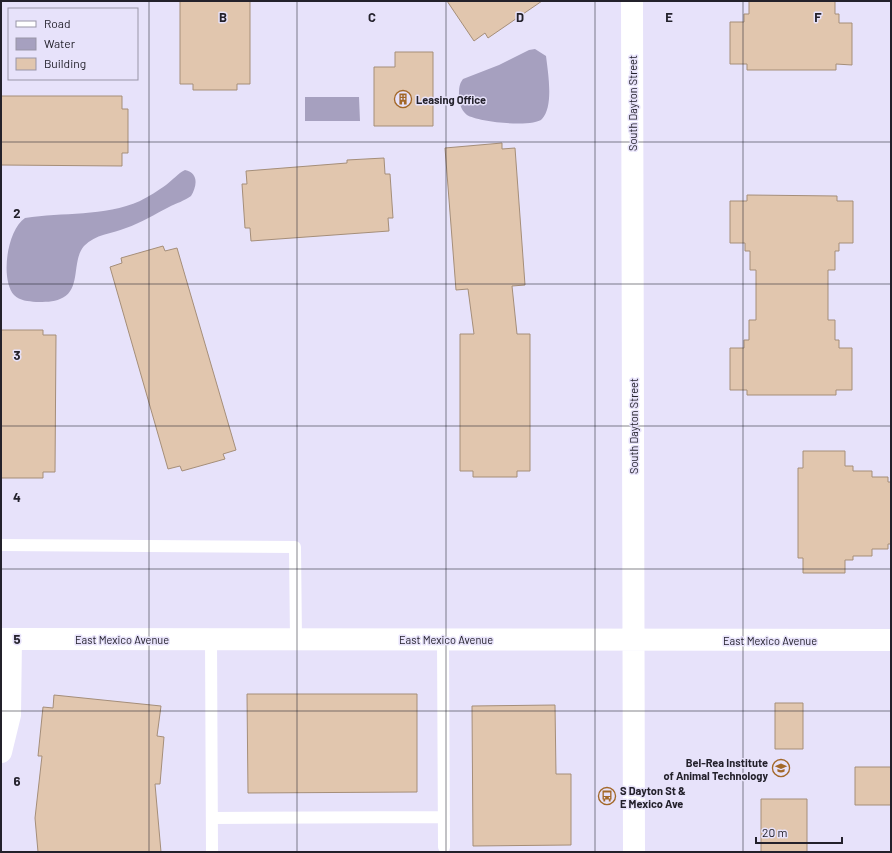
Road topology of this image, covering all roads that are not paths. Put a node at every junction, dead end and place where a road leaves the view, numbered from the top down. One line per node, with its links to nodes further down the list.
1 (632, 1): 6 (street, South Dayton Street)
2 (1, 545): 7 (lane)
3 (6, 639): 4 (street, East Mexico Avenue); 9 (street)
4 (211, 639): 7 (street, East Mexico Avenue); 11 (lane)
5 (443, 639): 6 (street, East Mexico Avenue); 7 (street, East Mexico Avenue); 10 (lane)
6 (634, 639): 8 (street, East Mexico Avenue); 14 (street, South Dayton Street)
7 (296, 640)
8 (891, 640)
9 (1, 752)
10 (444, 817): 11 (lane); 12 (lane)
11 (212, 818): 13 (lane)
12 (444, 847)
13 (212, 852)
14 (634, 852)

